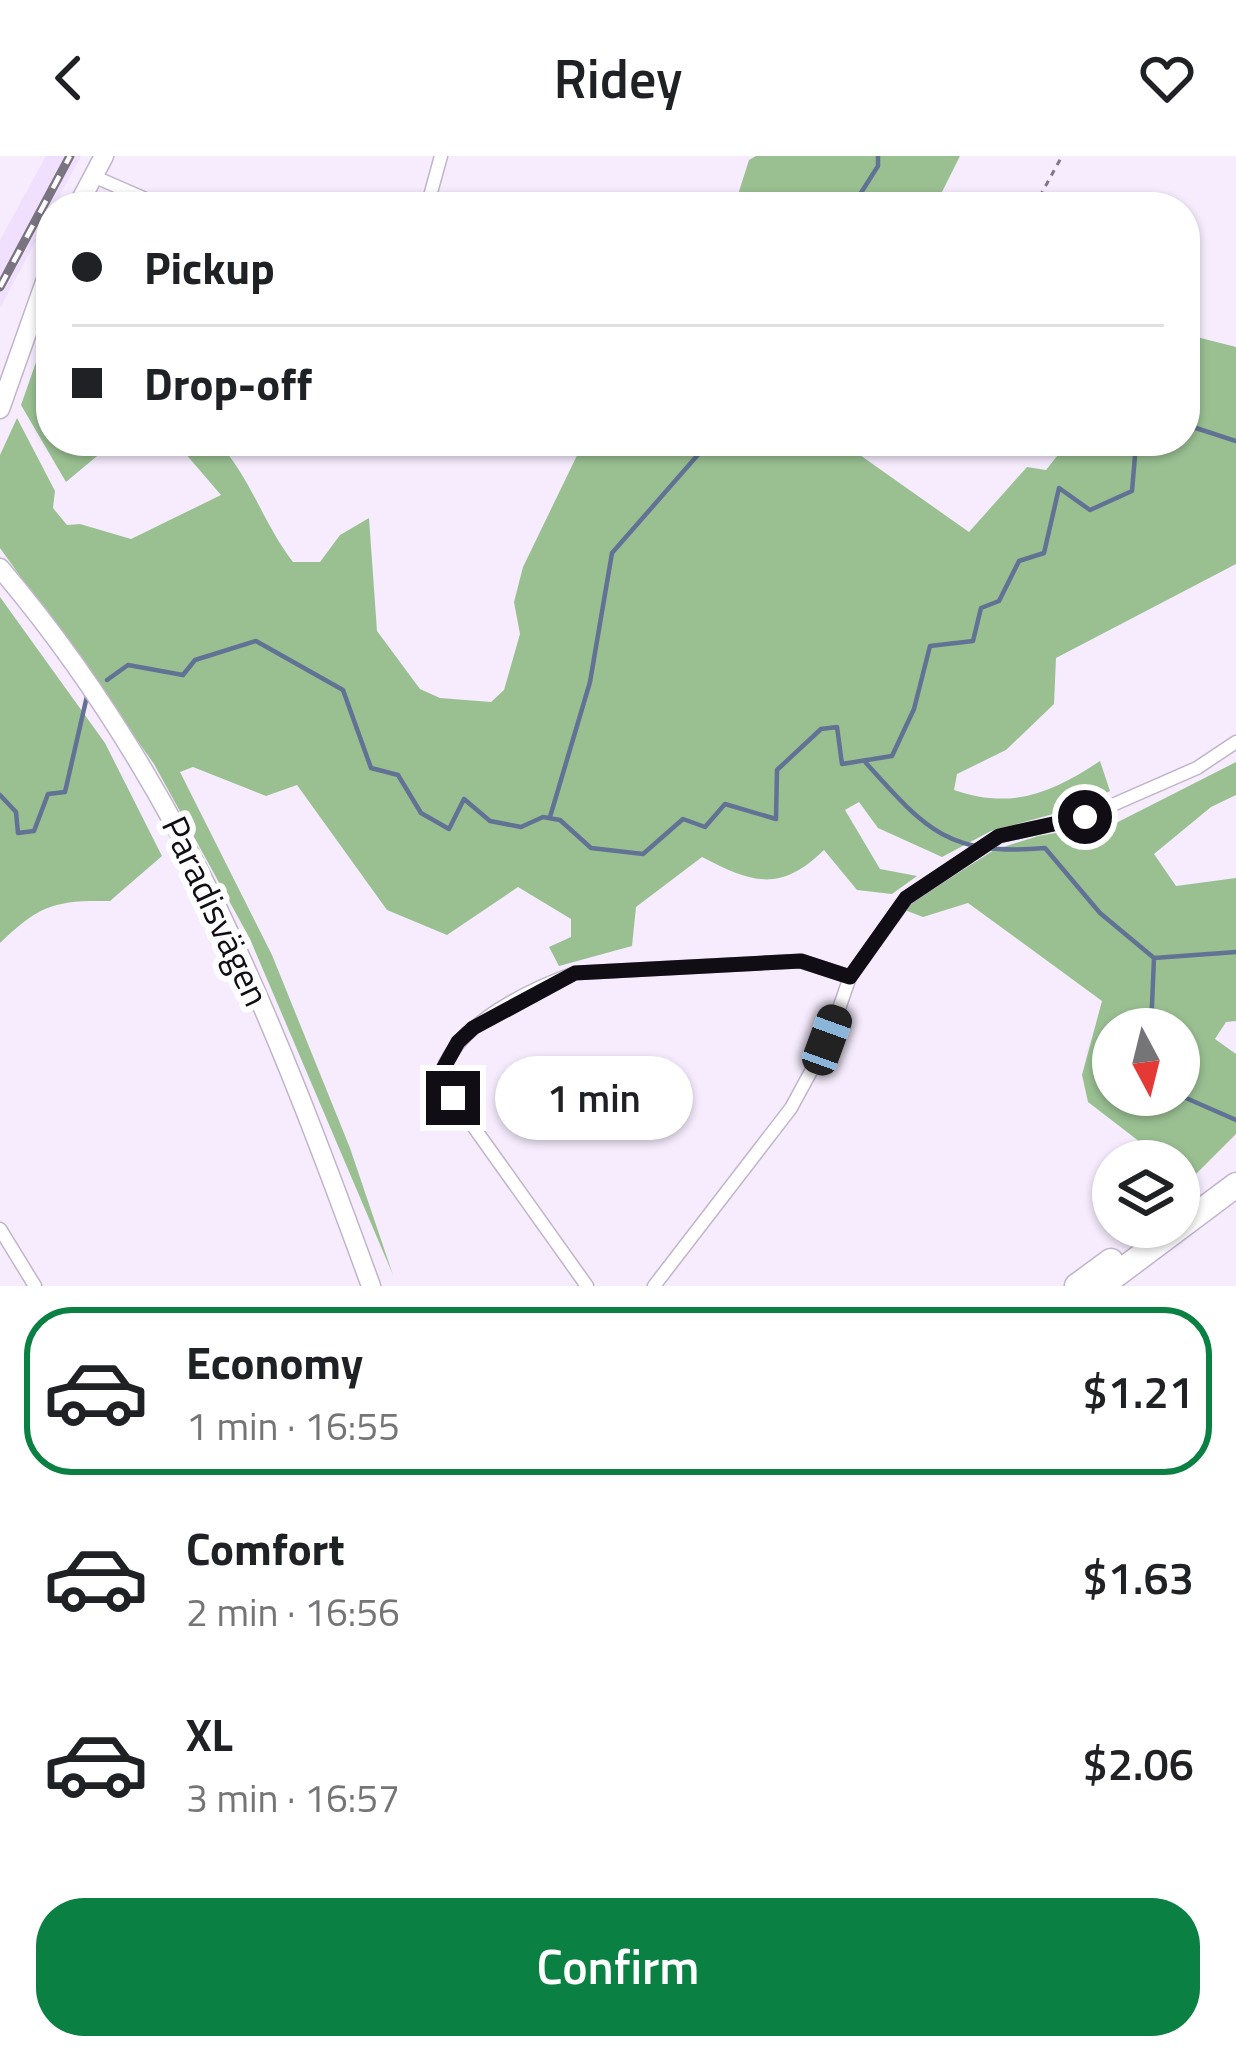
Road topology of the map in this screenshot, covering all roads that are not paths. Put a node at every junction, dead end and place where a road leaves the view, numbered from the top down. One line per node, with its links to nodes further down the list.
1 (104, 156): 3 (street)
2 (441, 156): 6 (street)
3 (93, 176): 4 (street); 5 (street)
4 (85, 192)
5 (130, 192)
6 (431, 192)
7 (36, 307): 8 (street)
8 (0, 409)
9 (0, 568): 18 (street, Paradisvägen)
10 (1236, 742): 11 (street)
11 (850, 977): 19 (street); 20 (street)
12 (1236, 1167): 14 (highway)
13 (1236, 1185): 22 (highway)
14 (1200, 1194)
15 (0, 1228): 17 (street)
16 (1128, 1248): 21 (highway)
17 (35, 1286)
18 (371, 1286)
19 (586, 1286)
20 (654, 1286)
21 (1076, 1286)
22 (1101, 1286)

